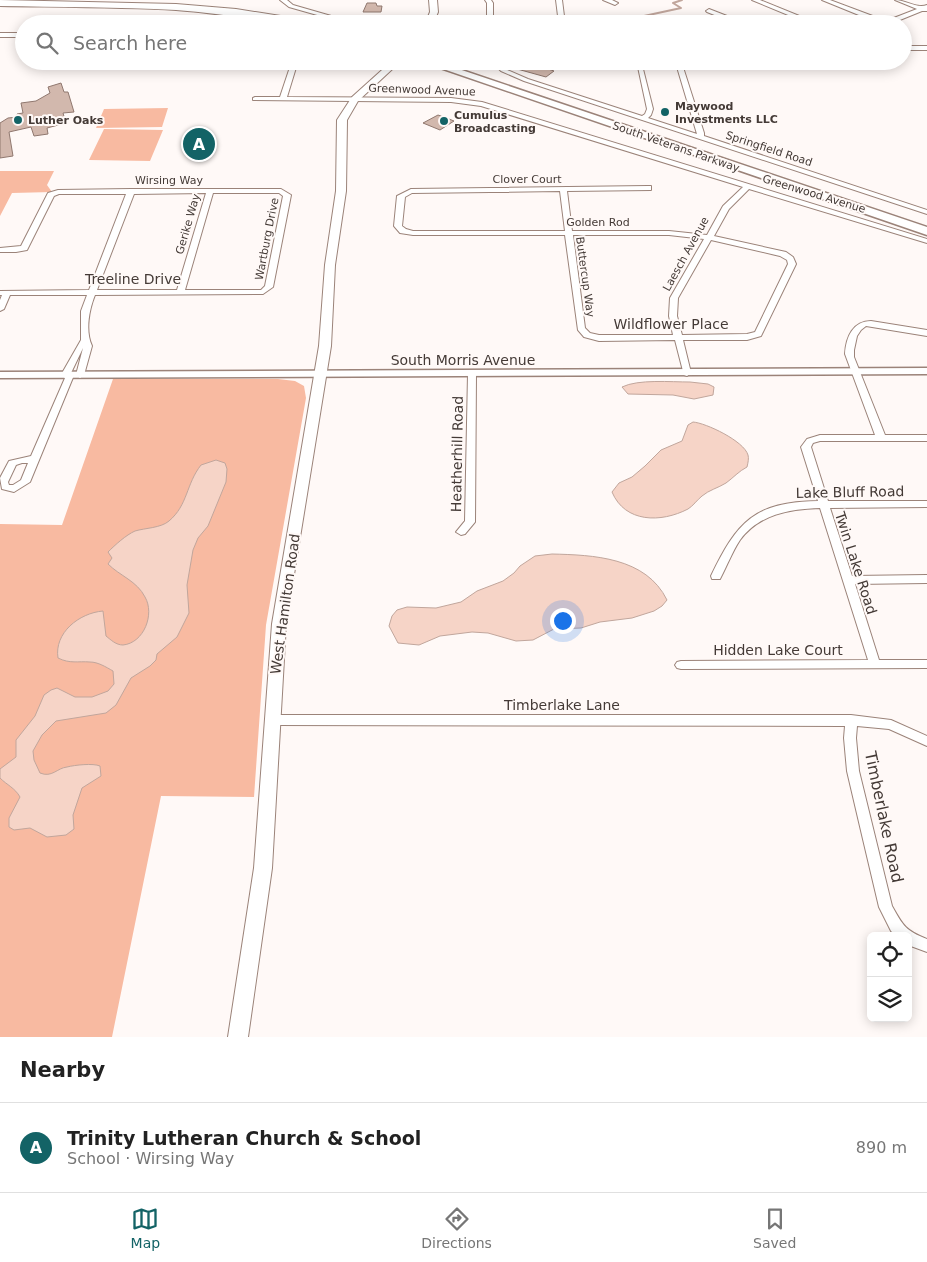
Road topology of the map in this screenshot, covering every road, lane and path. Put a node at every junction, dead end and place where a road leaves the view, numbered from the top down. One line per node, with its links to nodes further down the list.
1 (58, 0): 13 (highway)
2 (283, 0): 19 (street)
3 (433, 0): 20 (main road)
4 (441, 0): 21 (main road)
5 (488, 0): 22 (street)
6 (559, 0): 23 (street)
7 (606, 0): 12 (street)
8 (755, 0): 25 (street)
9 (826, 0): 26 (street)
10 (898, 0): 15 (street)
11 (0, 3): 13 (highway)
12 (615, 3)
13 (157, 6): 18 (highway)
14 (0, 8): 17 (highway)
15 (925, 9): 27 (street)
16 (709, 11): 24 (street)
17 (205, 15)
18 (254, 15)
19 (324, 15)
20 (433, 15)
21 (440, 15)
22 (490, 15)
23 (560, 15)
24 (719, 15)
25 (793, 15)
26 (864, 15)
27 (908, 15)
28 (0, 35): 29 (street)
29 (15, 35)
30 (912, 48): 31 (street)
31 (927, 48)
32 (292, 70): 40 (street)
33 (381, 70): 41 (main road, West Hamilton Road)
34 (451, 70): 56 (highway, South Veterans Parkway)
35 (474, 70): 54 (highway, South Veterans Parkway)
36 (506, 70): 42 (street, Springfield Road)
37 (640, 70): 42 (street)
38 (682, 70): 44 (street)
39 (255, 99): 40 (street, Greenwood Avenue)
40 (283, 99): 41 (street, Greenwood Avenue)
41 (350, 99): 43 (main road, West Hamilton Road); 46 (main road, West Hamilton Road); 47 (street, Greenwood Avenue)
42 (643, 118): 44 (street, Springfield Road)
43 (331, 126)
44 (700, 137): 53 (street, Springfield Road)
45 (332, 139): 46 (main road, West Hamilton Road)
46 (341, 172): 74 (main road, West Hamilton Road)
47 (748, 186): 58 (street, Laesch Avenue); 59 (street, Greenwood Avenue)
48 (648, 188): 49 (street, Clover Court)
49 (562, 190): 55 (street, Clover Court); 57 (street, Buttercup Way)
50 (131, 191): 51 (street, Wirsing Way); 60 (street, Wirsing Way); 63 (street)
51 (210, 191): 52 (street, Wirsing Way); 64 (street, Gerike Way)
52 (285, 192): 61 (street, Wartburg Drive)
53 (927, 212)
54 (927, 222)
55 (403, 231): 57 (street, Golden Rod)
56 (927, 231)
57 (568, 233): 58 (street, Golden Rod); 67 (street, Buttercup Way)
58 (708, 238): 68 (street, Golden Rod); 69 (street, Laesch Avenue)
59 (927, 241)
60 (0, 250)
61 (266, 290): 64 (street, Treeline Drive)
62 (4, 293): 63 (street, Treeline Drive); 65 (street)
63 (91, 293): 64 (street, Treeline Drive); 70 (street)
64 (180, 293)
65 (0, 309)
66 (927, 333): 71 (street)
67 (587, 335): 69 (street, Wildflower Place)
68 (754, 336): 69 (street, Wildflower Place)
69 (678, 338): 73 (street, Laesch Avenue)
70 (85, 340): 76 (street); 76 (street)
71 (855, 372): 72 (street, South Morris Avenue); 73 (street, South Morris Avenue); 78 (street)
72 (927, 372)
73 (687, 373): 75 (street, South Morris Avenue)
74 (321, 374): 75 (street, South Morris Avenue); 76 (street, South Morris Avenue); 90 (main road, West Hamilton Road)
75 (472, 374): 83 (street, Heatherhill Road)
76 (72, 375): 77 (street, South Morris Avenue); 80 (street)
77 (0, 376)
78 (881, 438): 79 (street); 82 (street, Twin Lake Road)
79 (927, 438)
80 (35, 459)
81 (927, 504): 82 (street, Lake Bluff Road)
82 (823, 505): 84 (street, Lake Bluff Road); 86 (street, Twin Lake Road)
83 (461, 532)
84 (716, 576)
85 (927, 579): 86 (street)
86 (847, 580): 89 (street, Twin Lake Road)
87 (927, 664): 89 (street, Hidden Lake Court)
88 (681, 665): 89 (street, Hidden Lake Court)
89 (875, 665)
90 (272, 720): 91 (street, Timberlake Lane); 96 (main road, West Hamilton Road)
91 (851, 720): 92 (street); 93 (street, Timberlake Road)
92 (927, 741)
93 (901, 932)
94 (912, 940): 95 (street)
95 (927, 946)
96 (238, 1037)

